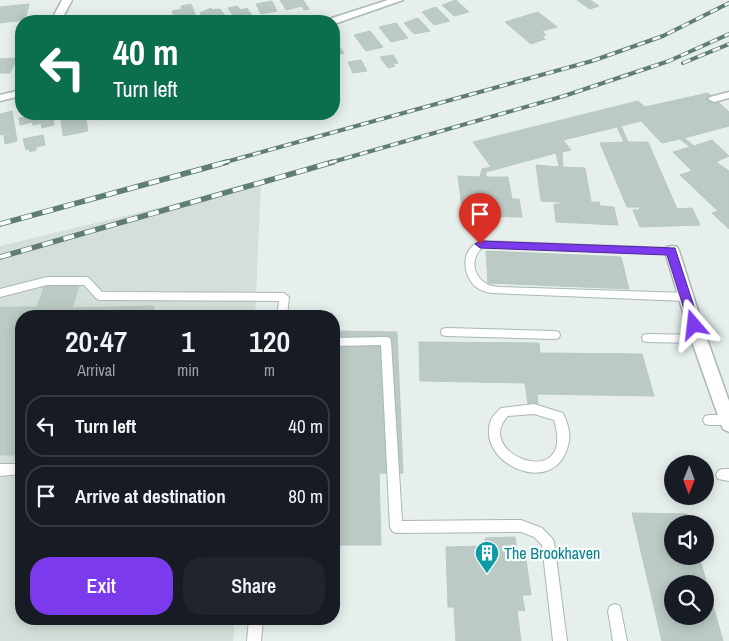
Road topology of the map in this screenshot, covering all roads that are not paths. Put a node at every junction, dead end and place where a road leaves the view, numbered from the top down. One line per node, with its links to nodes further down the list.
1 (67, 0): 3 (street)
2 (398, 0): 4 (street)
3 (59, 15)
4 (340, 19)
5 (15, 94): 7 (street)
6 (729, 96): 8 (street)
7 (0, 98)
8 (714, 99)
9 (672, 251): 11 (street); 11 (lane)
10 (0, 293): 12 (lane)
11 (686, 297): 16 (street)
12 (283, 310)
13 (446, 332): 14 (lane)
14 (555, 335)
15 (647, 338): 16 (lane)
16 (698, 339): 20 (street)
17 (340, 342): 26 (lane)
18 (504, 411): 18 (lane)
19 (708, 420): 20 (lane)
20 (728, 422)
21 (15, 469): 22 (lane)
22 (0, 470)
23 (615, 610): 27 (lane)
24 (255, 625): 25 (lane)
25 (254, 641)
26 (560, 641)
27 (620, 641)

